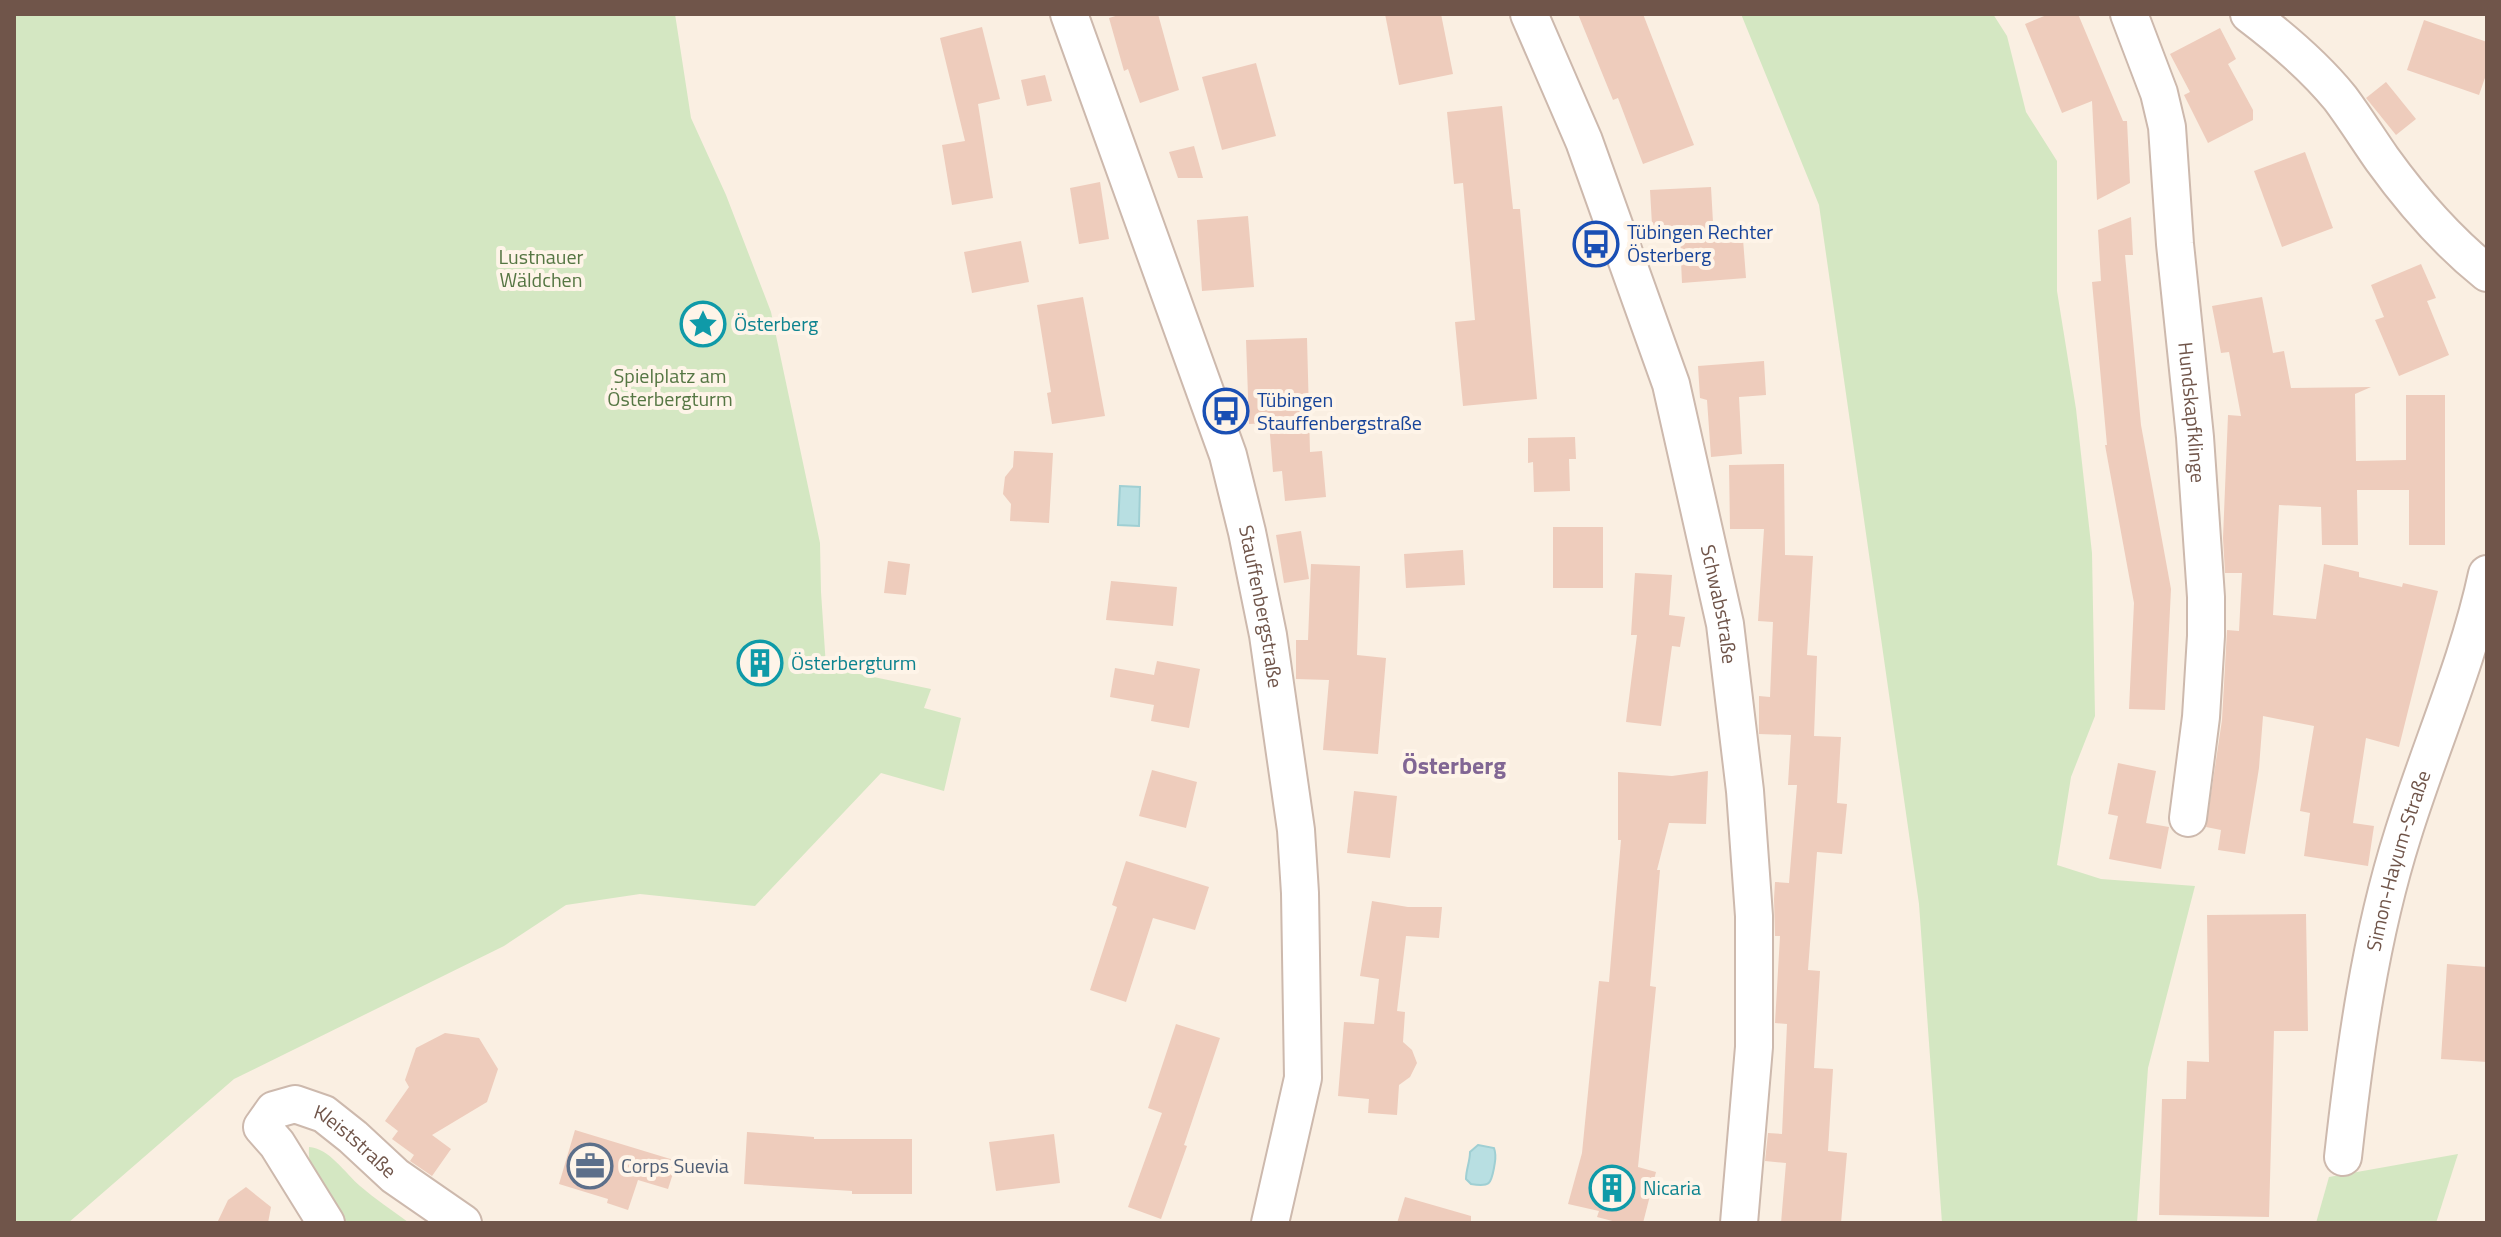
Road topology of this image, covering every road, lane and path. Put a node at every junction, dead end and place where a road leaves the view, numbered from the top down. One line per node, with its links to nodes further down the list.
1 (1069, 14): 11 (street, Stauffenbergstraße)
2 (1529, 14): 12 (street, Schwabstraße)
3 (2129, 14): 7 (street, Hundskapfklinge)
4 (2249, 14): 5 (street)
5 (2487, 273)
6 (2487, 574): 8 (street, Simon-Hayum-Straße)
7 (2188, 818)
8 (2343, 1157)
9 (326, 1223): 10 (street, Kleiststraße)
10 (463, 1223)
11 (1270, 1223)
12 (1739, 1223)

